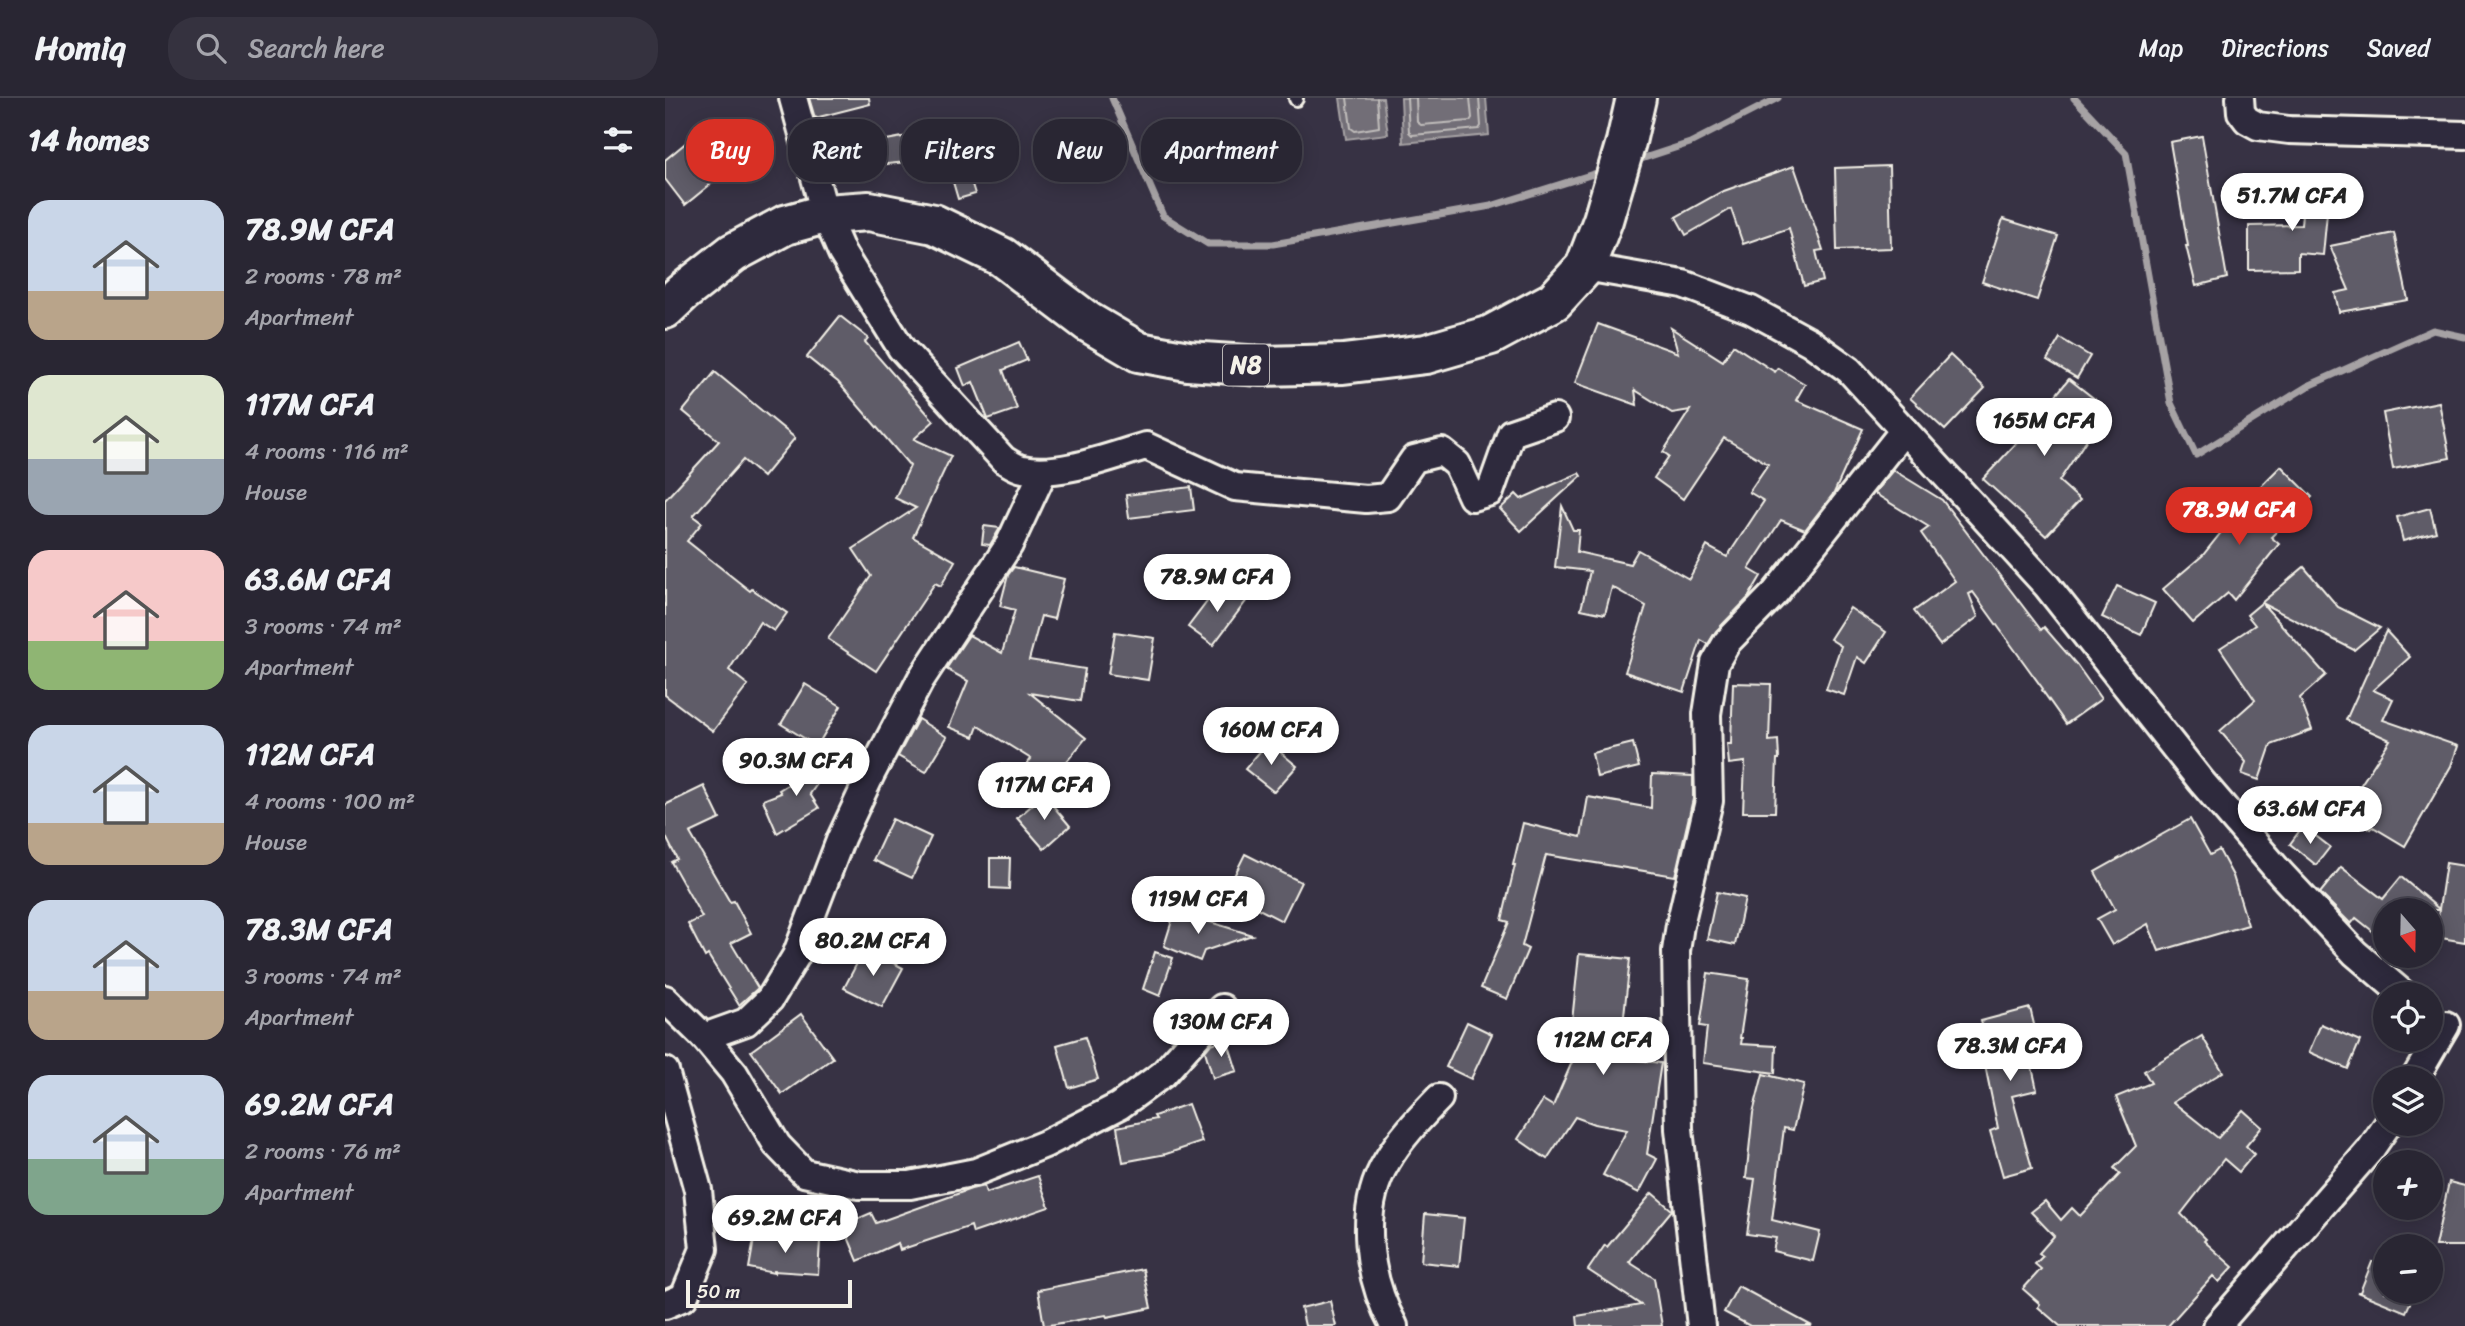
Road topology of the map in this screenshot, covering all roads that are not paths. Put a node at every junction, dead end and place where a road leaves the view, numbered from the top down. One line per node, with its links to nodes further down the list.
1 (793, 98): 5 (street)
2 (1636, 98): 6 (highway, N8)
3 (2239, 98): 4 (street)
4 (2465, 135)
5 (825, 214): 6 (highway, N8); 7 (highway, N8); 10 (street)
6 (1585, 267): 9 (street)
7 (665, 309)
8 (1555, 418): 10 (street)
9 (1904, 429): 11 (street); 22 (street)
10 (1043, 471): 15 (street)
11 (2389, 982)
12 (665, 999): 15 (street)
13 (1222, 1008): 15 (street)
14 (2447, 1025): 16 (street)
15 (704, 1037)
16 (2422, 1066)
17 (665, 1071): 20 (street)
18 (1439, 1098): 21 (street)
19 (2380, 1136): 23 (street)
20 (665, 1305)
21 (1394, 1326)
22 (1701, 1326)
23 (2217, 1326)

